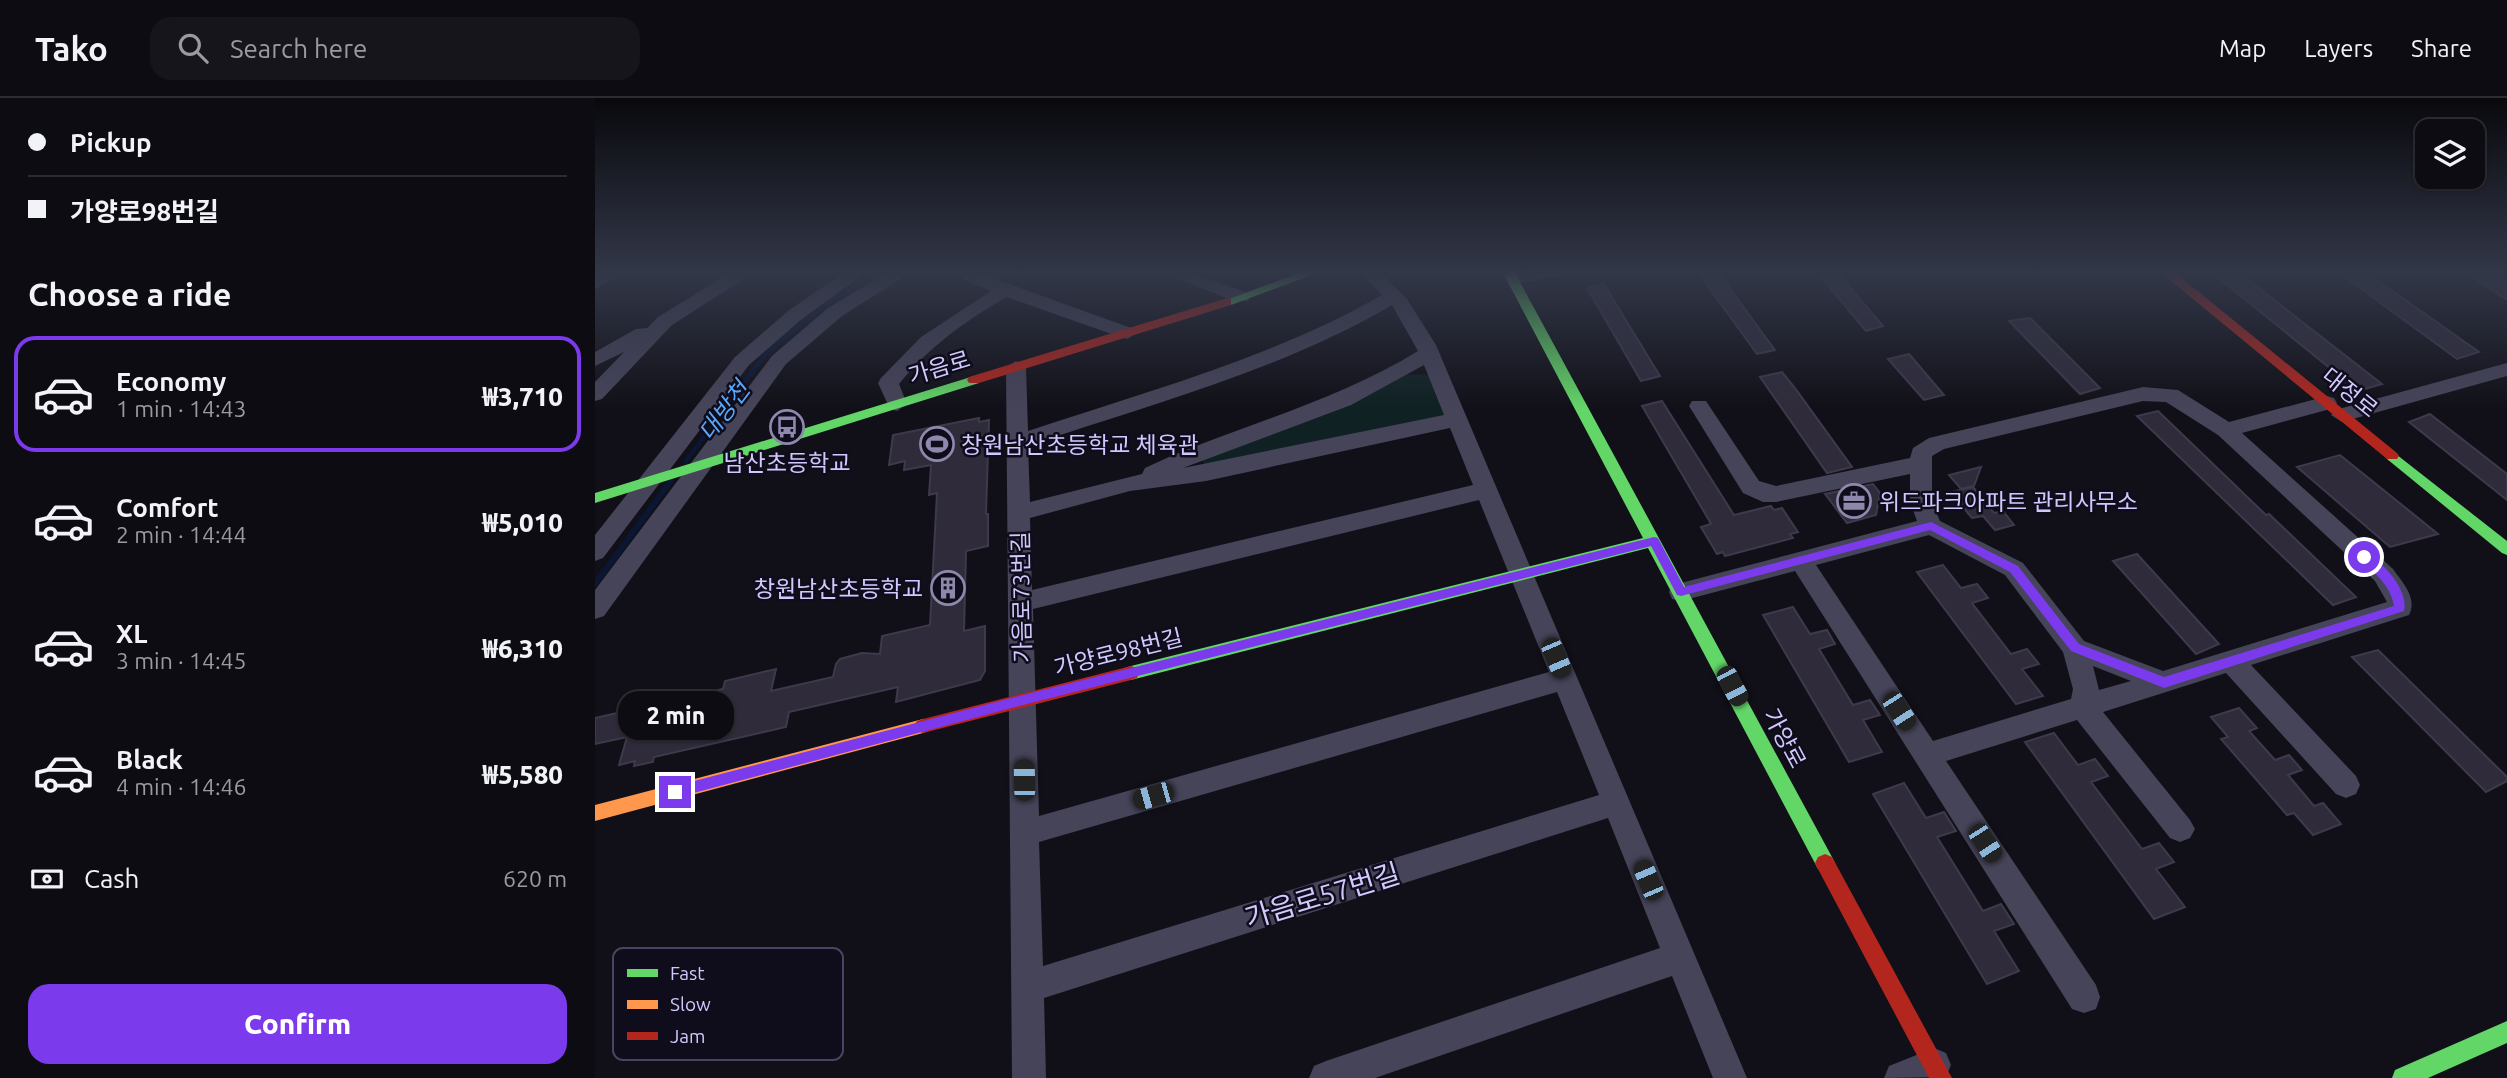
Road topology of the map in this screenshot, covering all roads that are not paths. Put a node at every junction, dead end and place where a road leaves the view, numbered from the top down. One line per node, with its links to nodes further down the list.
1 (672, 317): 11 (street)
2 (792, 317): 26 (street)
3 (829, 317): 24 (street)
4 (961, 317): 18 (street)
5 (1083, 317): 12 (street)
6 (1180, 317): 12 (street, 가음로)
7 (1358, 317): 23 (street)
8 (1410, 317): 13 (street)
9 (1533, 317): 32 (street, 가양로)
10 (2221, 317): 20 (street, 대정로)
11 (665, 321): 14 (street); 17 (street)
12 (1127, 333): 15 (street, 가음로)
13 (1429, 353): 21 (street); 27 (street)
14 (595, 360)
15 (1016, 367): 18 (street, 가음로); 23 (street, 가음로73번길)
16 (2507, 369): 20 (street)
17 (595, 394)
18 (897, 404): 24 (street, 가음로)
19 (1699, 406): 25 (street)
20 (2334, 409): 22 (street); 33 (street, 대정로)
21 (1457, 419): 27 (street); 28 (street)
22 (2226, 430): 25 (street); 41 (street)
23 (1018, 442): 30 (street, 가음로73번길)
24 (697, 466): 26 (street, 가음로); 39 (street)
25 (1919, 466): 31 (street)
26 (655, 479): 29 (street); 34 (street)
27 (1130, 483): 30 (street)
28 (1486, 490): 36 (street); 38 (street)
29 (595, 498)
30 (1019, 513): 38 (street, 가음로73번길)
31 (1931, 526): 35 (street); 40 (street)
32 (1654, 541): 36 (street, 가양로98번길); 37 (street, 가양로)
33 (2507, 549)
34 (595, 552)
35 (1800, 560): 37 (street); 46 (street)
36 (1521, 574): 42 (street); 44 (street, 가양로98번길)
37 (1681, 592): 56 (street, 가양로)
38 (1021, 602): 44 (street, 가음로73번길)
39 (595, 608)
40 (2075, 648): 43 (street); 45 (street)
41 (2232, 662): 43 (street); 47 (street)
42 (1564, 678): 48 (street); 51 (street)
43 (2164, 682): 45 (street)
44 (1023, 700): 49 (street, 가양로98번길); 51 (street, 가음로73번길)
45 (2083, 707): 46 (street); 50 (street)
46 (1927, 755): 54 (street)
47 (2346, 785)
48 (1616, 803): 52 (street); 53 (street, 가음로57번길)
49 (595, 813)
50 (2180, 829)
51 (1025, 833): 53 (street, 가음로73번길)
52 (1680, 957): 58 (street); 59 (street)
53 (1027, 987): 57 (street, 가음로73번길)
54 (2084, 997)
55 (2507, 1032): 61 (street)
56 (1938, 1071): 60 (street)
57 (1029, 1078)
58 (1326, 1078)
59 (1730, 1078)
60 (1901, 1078)
61 (2403, 1078)

